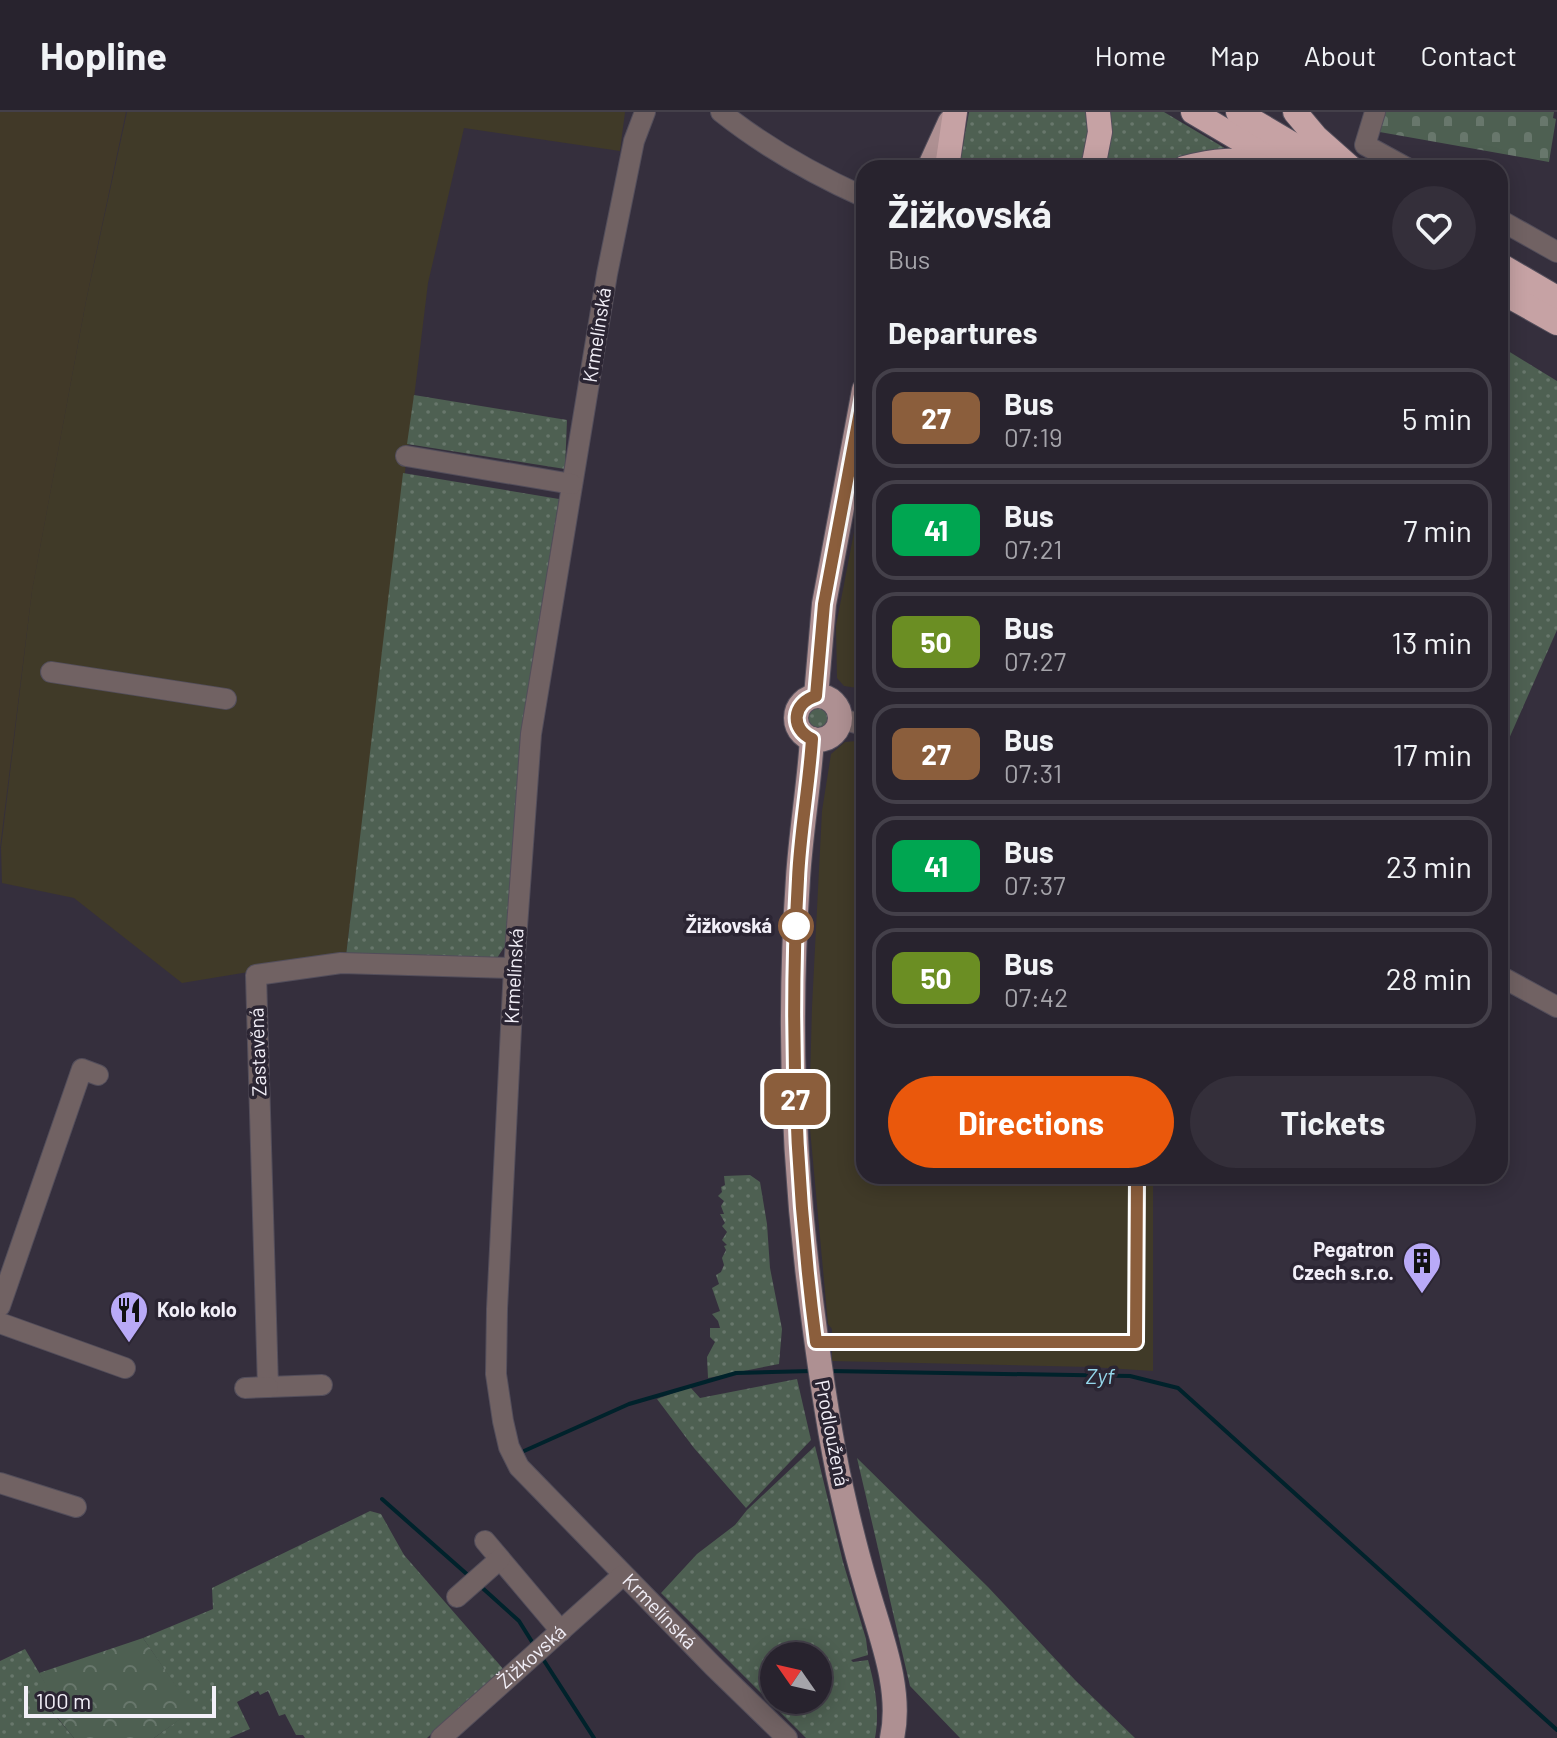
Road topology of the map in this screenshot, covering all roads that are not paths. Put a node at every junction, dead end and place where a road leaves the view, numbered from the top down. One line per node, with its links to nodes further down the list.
1 (645, 112): 25 (street, Krmelínská)
2 (721, 112): 16 (street)
3 (955, 112): 9 (main road); 10 (highway)
4 (1098, 112): 11 (highway)
5 (1193, 112): 12 (highway)
6 (1238, 112): 13 (highway)
7 (1295, 112): 14 (highway)
8 (1375, 112): 15 (street)
9 (933, 160)
10 (948, 160)
11 (1095, 160)
12 (1274, 160)
13 (1319, 160)
14 (1342, 160)
15 (1392, 160)
16 (856, 193)
17 (1508, 224): 18 (street)
18 (1557, 252)
19 (1508, 270): 21 (highway)
20 (1508, 295): 22 (highway)
21 (1557, 298)
22 (1557, 323)
23 (856, 433): 27 (main road)
24 (406, 456): 25 (street)
25 (572, 484): 31 (street, Krmelínská)
26 (51, 672): 28 (street)
27 (816, 696): 29 (main road); 30 (main road)
28 (226, 699)
29 (852, 722): 30 (main road)
30 (812, 739): 50 (main road, Prodloužená)
31 (514, 968): 39 (street, Zastavěná); 45 (street, Krmelínská)
32 (1508, 980): 33 (street)
33 (1557, 1007)
34 (98, 1075): 35 (street)
35 (0, 1306)
36 (0, 1323): 37 (street)
37 (125, 1368)
38 (322, 1385): 39 (street)
39 (268, 1387): 40 (street)
40 (245, 1388)
41 (0, 1483): 42 (street)
42 (76, 1507)
43 (485, 1541): 44 (street)
44 (500, 1559): 46 (street); 47 (street)
45 (623, 1575): 47 (street, Žižkovská); 49 (street, Krmelínská)
46 (457, 1597)
47 (561, 1631): 48 (street, Žižkovská)
48 (441, 1738)
49 (787, 1738)
50 (892, 1738)

